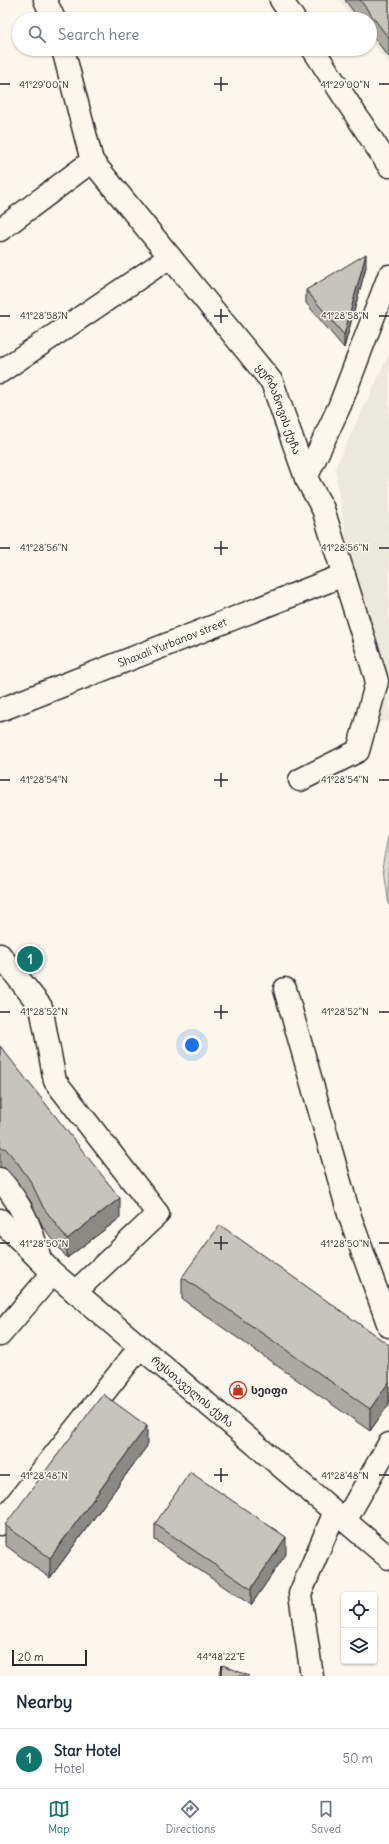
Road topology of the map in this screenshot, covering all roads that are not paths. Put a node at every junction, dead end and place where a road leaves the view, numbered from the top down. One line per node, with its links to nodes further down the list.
1 (45, 0): 3 (street)
2 (281, 0): 4 (street)
3 (51, 12)
4 (289, 12)
5 (65, 56): 7 (street, ყურბანოვის ქუჩა)
6 (318, 56): 8 (street)
7 (92, 160): 9 (street); 10 (street, ყურბანოვის ქუჩა)
8 (389, 166)
9 (0, 230)
10 (170, 256): 12 (street); 13 (street, ყურბანოვის ქუჩა)
11 (389, 276): 13 (street)
12 (0, 372)
13 (306, 478): 14 (street, ყურბანოვის ქუჩა)
14 (344, 575): 15 (street, Shaxali Yurbanov street); 16 (street, ყურბანოვის ქუჩა)
15 (0, 710)
16 (300, 780)
17 (0, 955): 22 (street)
18 (285, 989): 24 (street)
19 (0, 1179): 21 (street)
20 (0, 1220): 21 (street, რუსთაველის ქუჩა)
21 (47, 1266): 22 (street, რუსთაველის ქუჩა); 23 (street)
22 (75, 1292): 26 (street, რუსთაველის ქუჩა)
23 (9, 1312): 25 (street)
24 (389, 1326)
25 (0, 1335)
26 (140, 1347): 28 (street, რუსთაველის ქუჩა); 29 (street)
27 (389, 1444): 28 (street)
28 (340, 1517): 30 (street, რუსთაველის ქუჩა); 31 (street)
29 (0, 1524)
30 (389, 1558)
31 (312, 1676)

